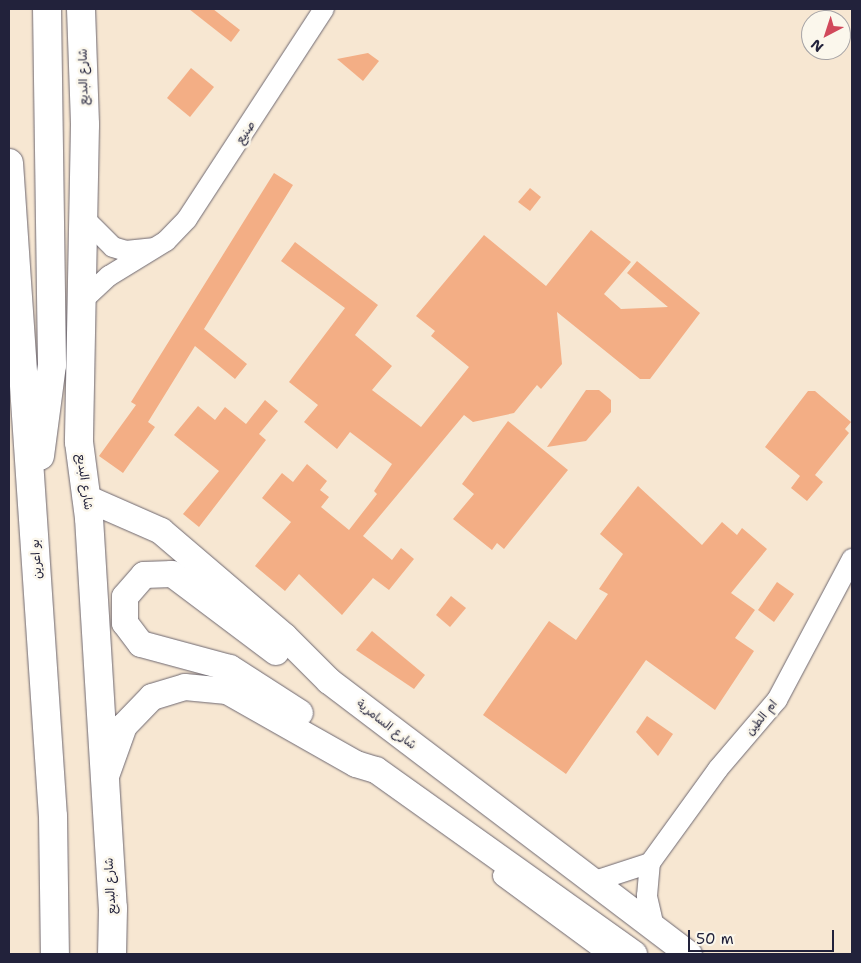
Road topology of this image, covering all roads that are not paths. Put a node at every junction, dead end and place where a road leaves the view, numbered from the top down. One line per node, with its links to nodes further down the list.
1 (46, 9): 8 (main road)
2 (81, 9): 5 (main road, شارع البديع)
3 (324, 9): 6 (street, صنيع)
4 (9, 163): 8 (main road, بو اعرين)
5 (81, 215): 6 (street); 7 (main road, شارع البديع)
6 (157, 248): 7 (street, صنيع)
7 (82, 301): 9 (main road, شارع البديع)
8 (32, 484): 18 (main road, بو اعرين)
9 (86, 498): 11 (street, شارع السامرية); 13 (main road, شارع البديع)
10 (852, 559): 15 (street, ام الطين)
11 (329, 681): 12 (street); 16 (street, شارع السامرية)
12 (376, 770): 13 (street); 14 (street)
13 (105, 780): 19 (main road, شارع البديع)
14 (442, 819): 20 (street); 21 (street)
15 (650, 863): 16 (street); 17 (street)
16 (595, 882): 17 (street, شارع السامرية)
17 (654, 926): 22 (street, شارع السامرية)
18 (54, 954)
19 (112, 954)
20 (609, 954)
21 (634, 954)
22 (689, 954)

